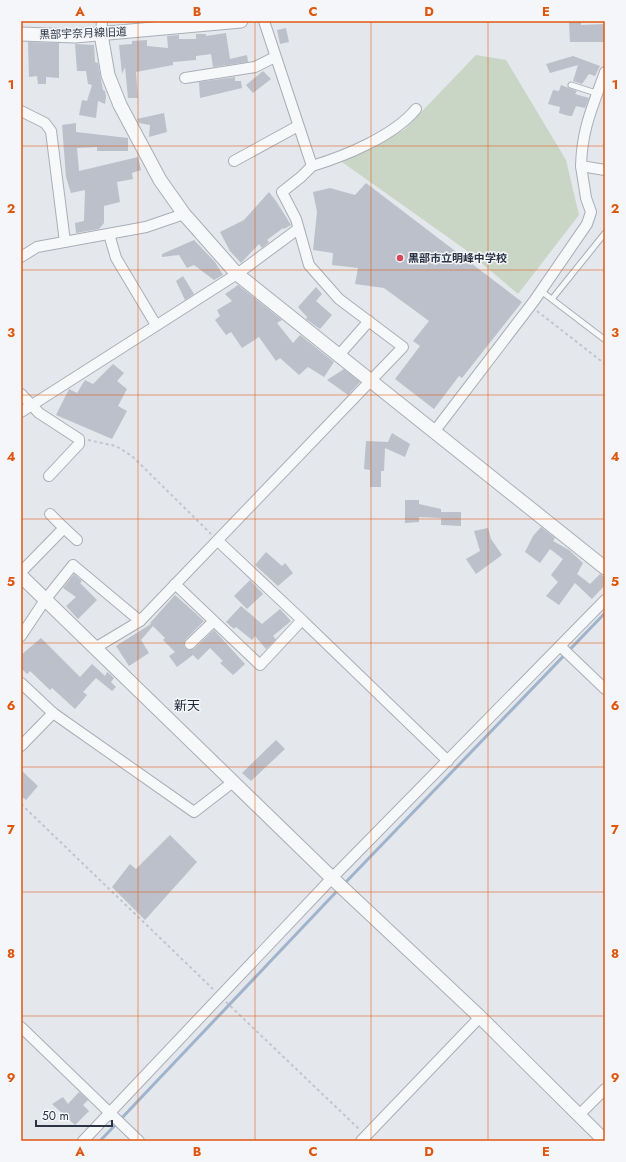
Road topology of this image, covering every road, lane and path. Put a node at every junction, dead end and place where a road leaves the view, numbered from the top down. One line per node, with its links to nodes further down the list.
1 (102, 21): 5 (street)
2 (241, 21): 5 (street, 黒部宇奈月線旧道)
3 (264, 21): 6 (street)
4 (21, 34): 5 (street, 黒部宇奈月線旧道)
5 (101, 34): 18 (street)
6 (275, 57): 8 (street); 13 (street)
7 (605, 72): 10 (street)
8 (185, 78)
9 (571, 84): 10 (lane)
10 (596, 94): 16 (street)
11 (416, 109): 15 (street)
12 (21, 111): 22 (street)
13 (298, 126): 14 (street); 15 (street)
14 (234, 161)
15 (312, 166): 19 (street)
16 (581, 166): 17 (street); 25 (street)
17 (605, 170)
18 (184, 214): 21 (street); 24 (street)
19 (298, 229): 24 (street); 28 (street)
20 (605, 233): 26 (lane)
21 (109, 234): 22 (street); 29 (street)
22 (65, 242): 23 (street)
23 (21, 256)
24 (237, 274): 29 (street); 31 (street)
25 (541, 291): 26 (lane); 27 (street)
26 (552, 299): 30 (lane)
27 (530, 306): 32 (path); 37 (street)
28 (369, 321): 31 (street); 33 (street)
29 (156, 325): 35 (street)
30 (604, 339)
31 (339, 355): 33 (street)
32 (605, 364)
33 (371, 382): 37 (street); 43 (street)
34 (21, 394): 35 (street)
35 (32, 404): 36 (street); 38 (street)
36 (21, 412)
37 (434, 432): 44 (street)
38 (79, 439): 39 (street); 43 (path)
39 (49, 476)
40 (50, 514): 41 (street)
41 (64, 528): 42 (street); 45 (street)
42 (77, 540)
43 (218, 541): 47 (street); 50 (street)
44 (605, 568)
45 (21, 572)
46 (21, 576): 48 (street)
47 (175, 584): 51 (street); 52 (street)
48 (45, 600): 51 (street); 53 (street); 56 (street)
49 (605, 600): 55 (street)
50 (302, 620): 52 (street); 61 (street)
51 (140, 621): 56 (street)
52 (213, 622): 54 (street)
53 (21, 636)
54 (190, 644)
55 (560, 646): 58 (street); 61 (street)
56 (95, 648): 62 (street)
57 (21, 683): 59 (street)
58 (605, 689)
59 (53, 713): 60 (street); 62 (street)
60 (21, 746)
61 (448, 761): 64 (street)
62 (233, 782): 64 (street)
63 (21, 804): 65 (path)
64 (332, 878): 65 (street); 66 (street)
65 (222, 998): 69 (street); 71 (path)
66 (480, 1017): 70 (street); 71 (street)
67 (21, 1027): 69 (street)
68 (605, 1089): 70 (street)
69 (110, 1113): 72 (street); 73 (street)
70 (579, 1116): 74 (street)
71 (363, 1138)
72 (83, 1141)
73 (139, 1141)
74 (605, 1141)

